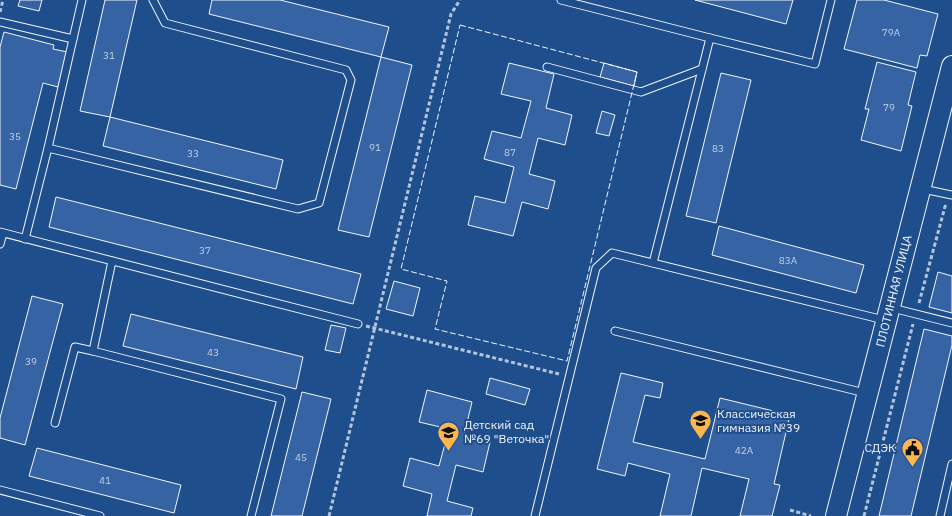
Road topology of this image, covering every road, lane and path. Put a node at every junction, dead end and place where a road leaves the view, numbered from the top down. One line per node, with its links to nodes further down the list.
1 (3, 0): 7 (path)
2 (82, 0): 10 (lane)
3 (153, 0): 14 (lane)
4 (460, 0): 26 (path)
5 (561, 0): 9 (lane)
6 (831, 0): 9 (lane)
7 (0, 12)
8 (0, 22): 10 (lane)
9 (710, 38): 13 (lane)
10 (73, 39): 14 (lane)
11 (952, 66): 15 (street, ПЛОТИННАЯ УЛИЦА)
12 (547, 67): 13 (lane)
13 (702, 69): 21 (lane)
14 (48, 148): 18 (lane)
15 (920, 188): 16 (lane); 22 (street, ПЛОТИННАЯ УЛИЦА)
16 (950, 194): 23 (path)
17 (1, 233): 18 (lane); 19 (lane)
18 (26, 239): 20 (lane)
19 (0, 244)
20 (112, 261): 25 (lane); 28 (lane)
21 (653, 263): 22 (lane); 29 (lane)
22 (888, 314): 23 (lane); 30 (street, ПЛОТИННАЯ УЛИЦА)
23 (916, 314): 24 (lane); 41 (path)
24 (952, 323)
25 (358, 324): 26 (path)
26 (374, 328): 29 (path); 37 (path)
27 (615, 331): 30 (lane)
28 (94, 351): 31 (lane); 36 (lane)
29 (569, 377): 38 (lane)
30 (868, 394): 40 (street, ПЛОТИННАЯ УЛИЦА)
31 (56, 423)
32 (952, 464): 42 (lane)
33 (0, 490): 35 (lane)
34 (790, 510): 39 (path)
35 (100, 516)
36 (251, 516)
37 (329, 516)
38 (535, 516)
39 (811, 516)
40 (836, 516)
41 (864, 516)
42 (940, 516)

